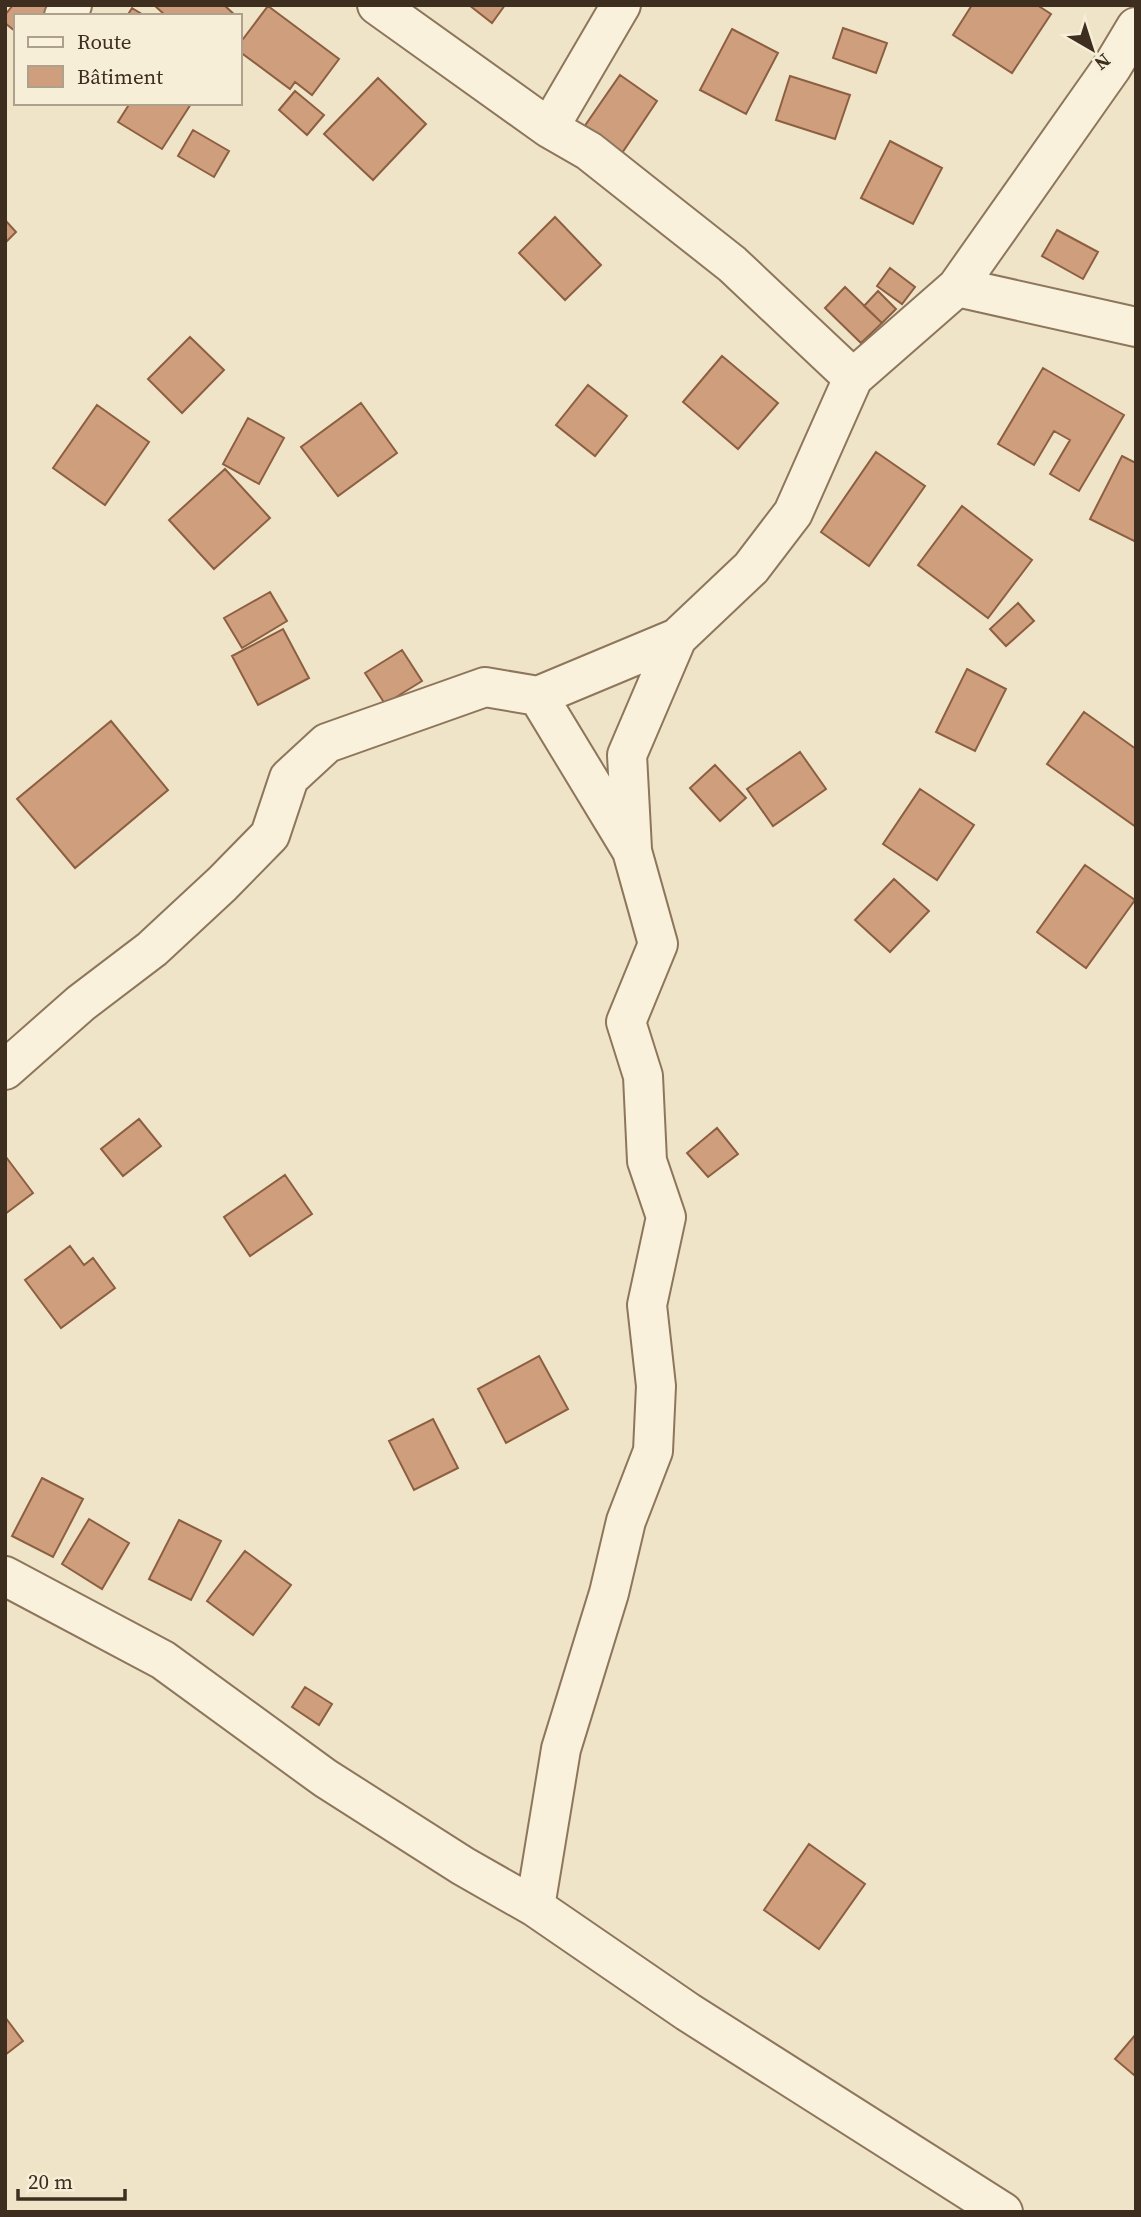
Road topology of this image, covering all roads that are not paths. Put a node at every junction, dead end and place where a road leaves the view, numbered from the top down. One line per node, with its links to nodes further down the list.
1 (377, 5): 4 (street)
2 (621, 5): 4 (street)
3 (1136, 27): 5 (street)
4 (549, 128): 7 (street)
5 (957, 287): 6 (street); 7 (street)
6 (1136, 327)
7 (853, 378): 8 (street)
8 (677, 638): 9 (street); 10 (street)
9 (538, 696): 10 (street); 11 (street)
10 (632, 851): 13 (street)
11 (5, 1070)
12 (5, 1576): 13 (street)
13 (535, 1907): 14 (street)
14 (1003, 2212)

